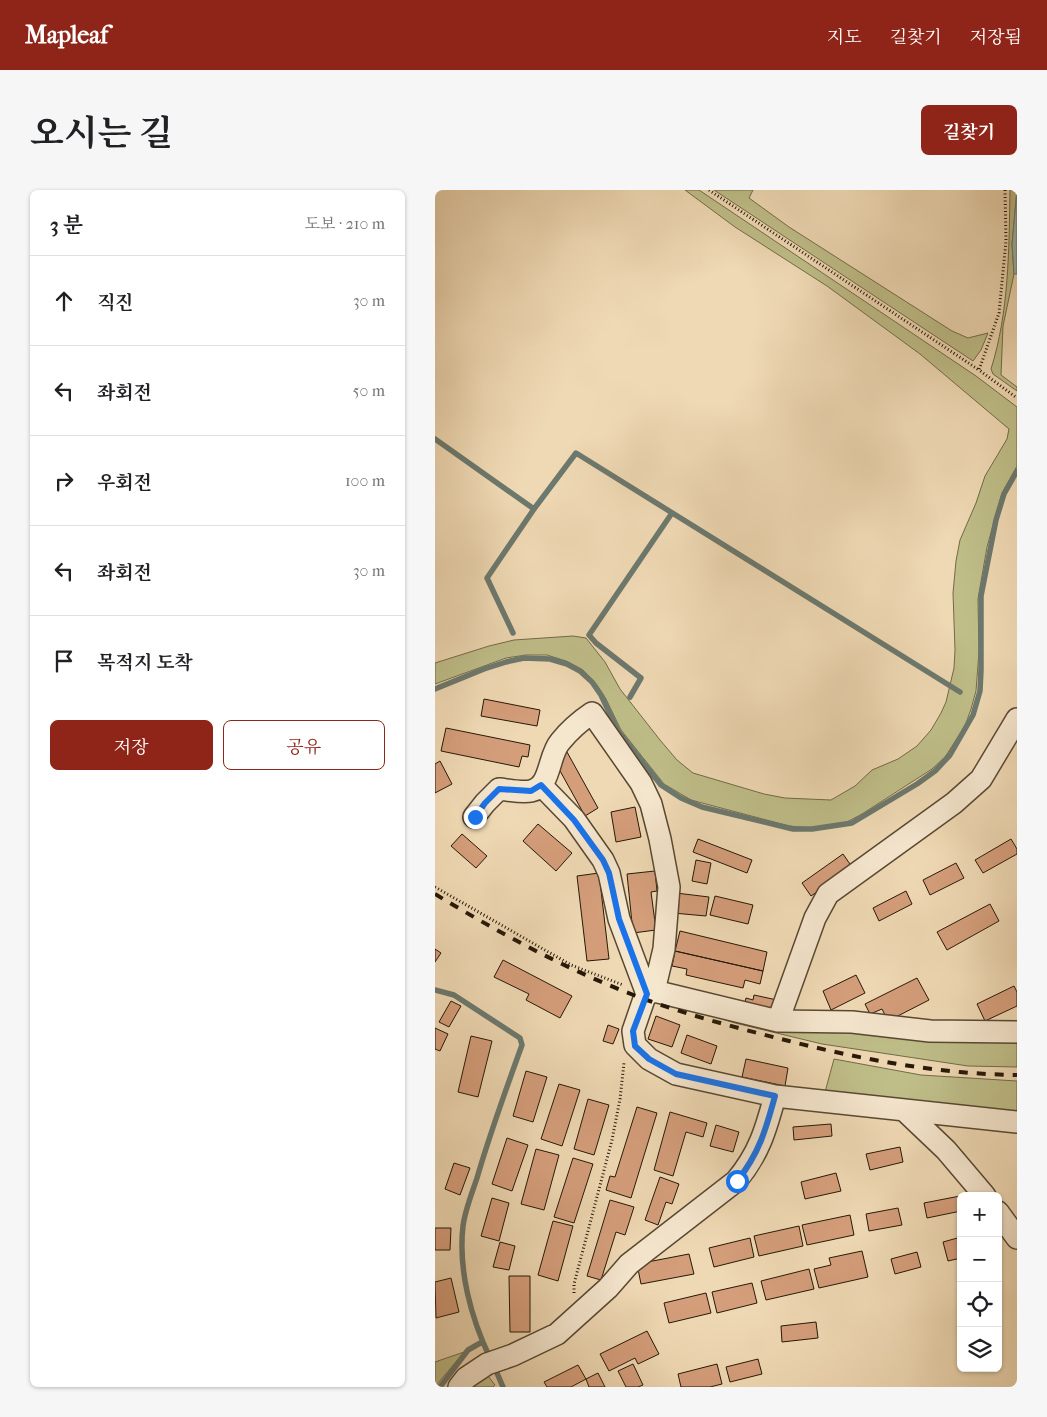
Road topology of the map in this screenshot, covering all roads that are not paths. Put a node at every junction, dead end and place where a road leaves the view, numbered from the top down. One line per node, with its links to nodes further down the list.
1 (1017, 719): 5 (street)
2 (541, 785): 3 (street); 4 (street); 4 (street)
3 (475, 817)
4 (650, 992): 5 (street); 7 (street)
5 (778, 1020): 6 (street)
6 (1017, 1032)
7 (775, 1096): 8 (street); 13 (street)
8 (905, 1111): 9 (street); 10 (street)
9 (1017, 1122)
10 (982, 1192)
11 (1002, 1217): 12 (street)
12 (1017, 1238)
13 (459, 1387)

